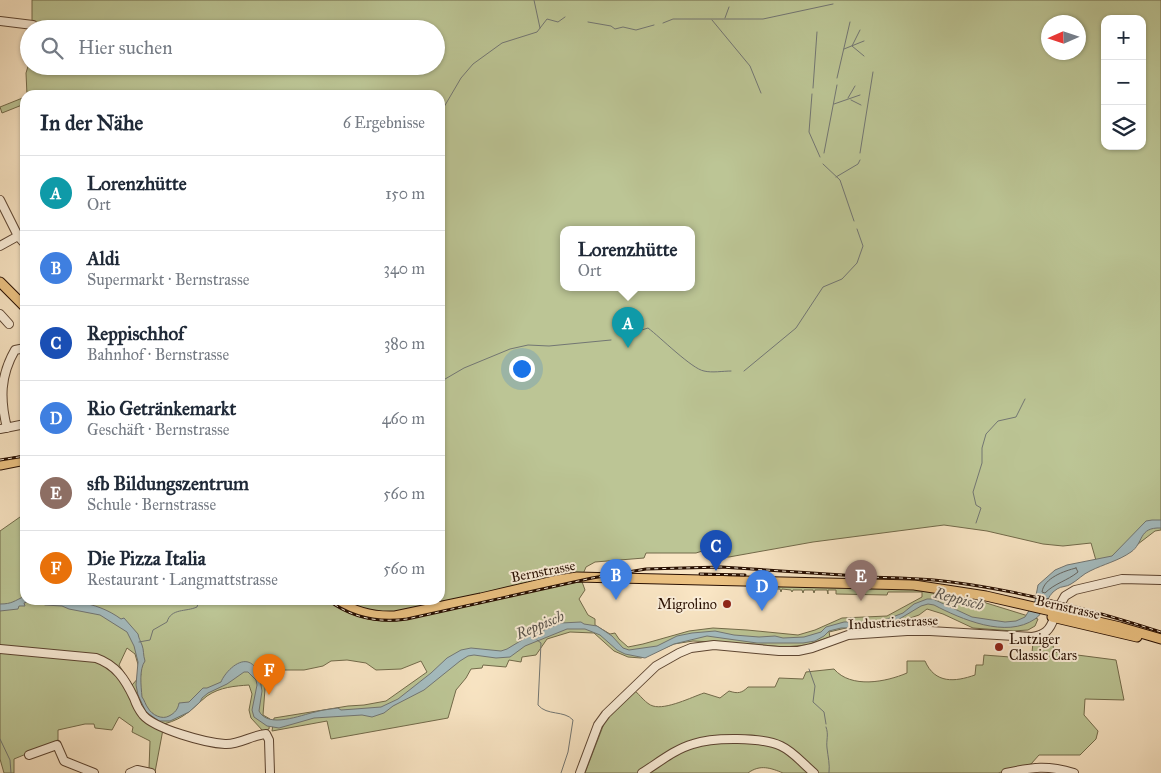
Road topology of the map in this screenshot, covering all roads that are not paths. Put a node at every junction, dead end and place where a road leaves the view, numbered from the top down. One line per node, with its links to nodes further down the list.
1 (0, 21): 2 (street)
2 (20, 23)
3 (0, 200): 4 (street)
4 (18, 236): 5 (street); 6 (street)
5 (20, 238)
6 (0, 246)
7 (0, 282): 8 (main road)
8 (20, 302)
9 (0, 314): 10 (street)
10 (9, 324)
11 (20, 349): 12 (street)
12 (4, 360): 14 (street)
13 (20, 425): 14 (street)
14 (3, 428)
15 (20, 461): 16 (main road)
16 (0, 465)
17 (1161, 580): 19 (street, Industriestrasse)
18 (344, 605): 19 (main road, Bernstrasse)
19 (1055, 615): 20 (main road, Bernstrasse); 27 (street, Industriestrasse)
20 (1161, 640)
21 (0, 649): 26 (street)
22 (29, 755): 23 (street)
23 (94, 773)
24 (130, 773): 25 (street)
25 (151, 773)
26 (270, 773)
27 (580, 773)
28 (642, 773): 29 (street)
29 (814, 773)
30 (1006, 773): 31 (street)
31 (1074, 773)

